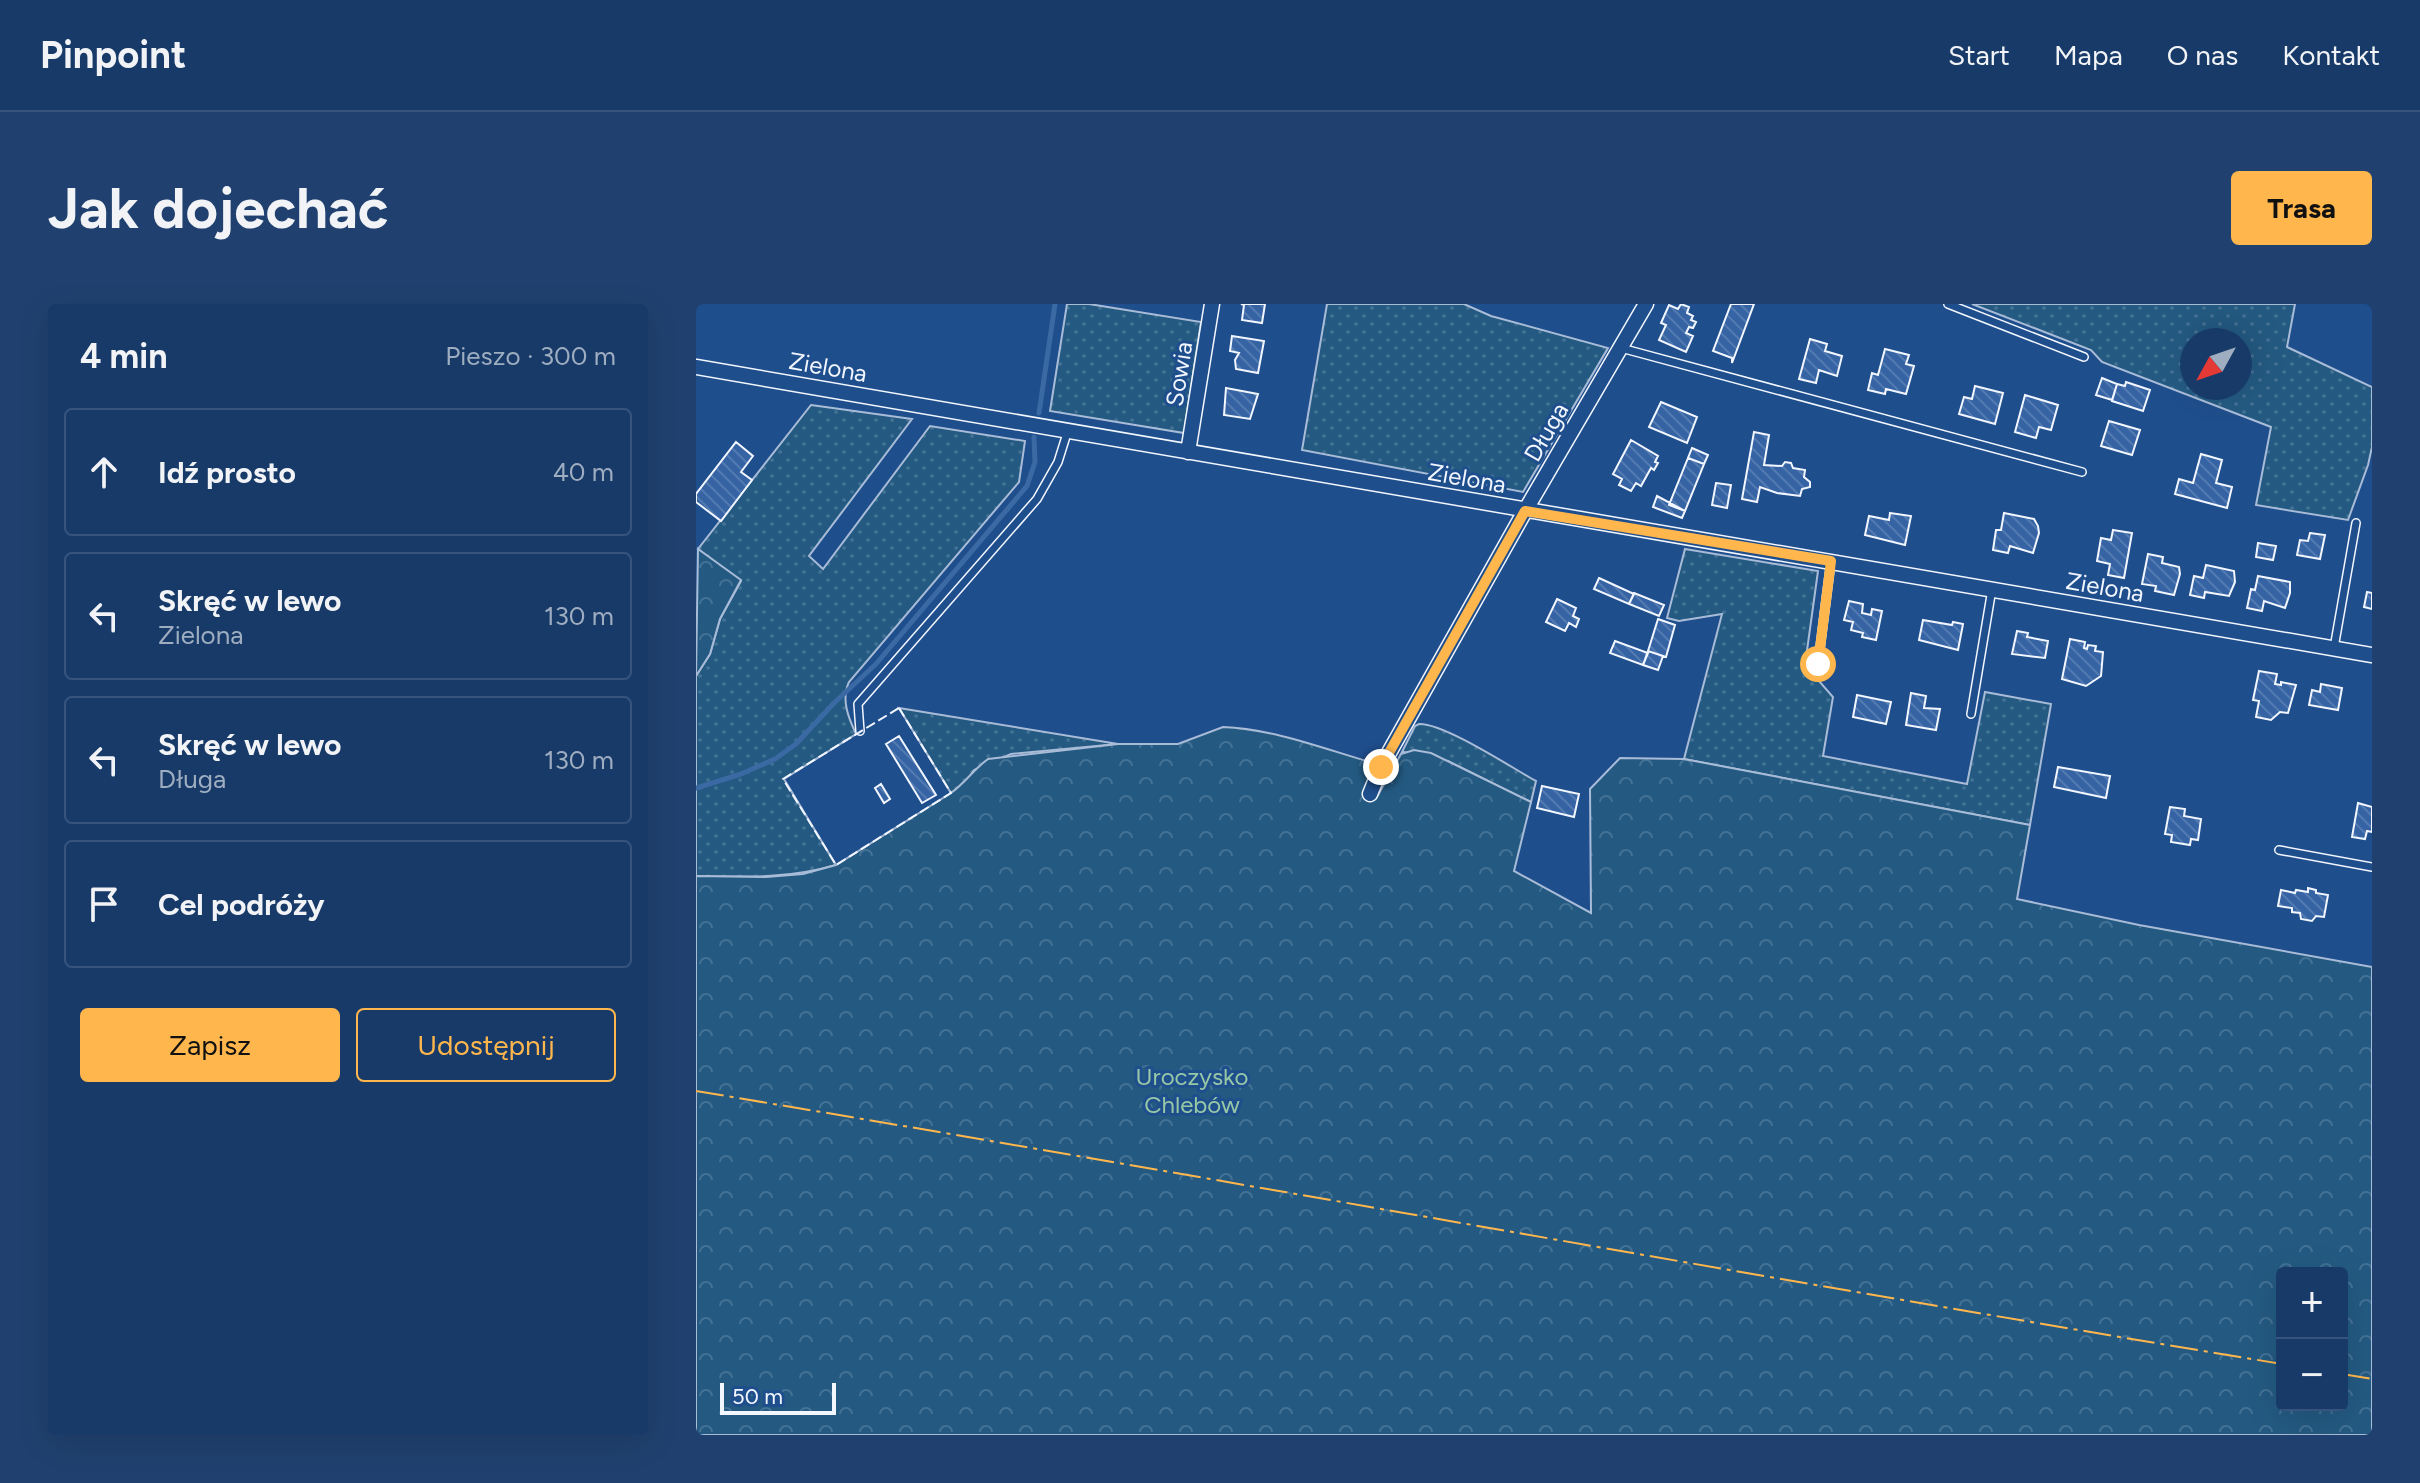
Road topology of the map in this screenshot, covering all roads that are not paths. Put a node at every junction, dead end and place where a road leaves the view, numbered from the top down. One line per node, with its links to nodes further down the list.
1 (1212, 304): 8 (street, Sowia)
2 (1646, 304): 4 (street, Długa)
3 (1948, 304): 5 (lane)
4 (1621, 348): 9 (lane); 10 (street, Długa)
5 (2084, 357)
6 (696, 367): 7 (street, Zielona)
7 (1068, 430): 8 (street, Zielona); 18 (lane)
8 (1188, 452): 10 (street, Zielona)
9 (2082, 472)
10 (1525, 511): 12 (street, Zielona); 19 (street, Długa)
11 (2356, 523): 14 (lane)
12 (1831, 561): 13 (street, Zielona); 16 (lane)
13 (1992, 589): 14 (street, Zielona); 17 (lane)
14 (2334, 648): 15 (street, Zielona)
15 (2372, 655)
16 (1818, 664)
17 (1971, 714)
18 (860, 731)
19 (1370, 794)
20 (2279, 850): 21 (lane)
21 (2372, 867)

